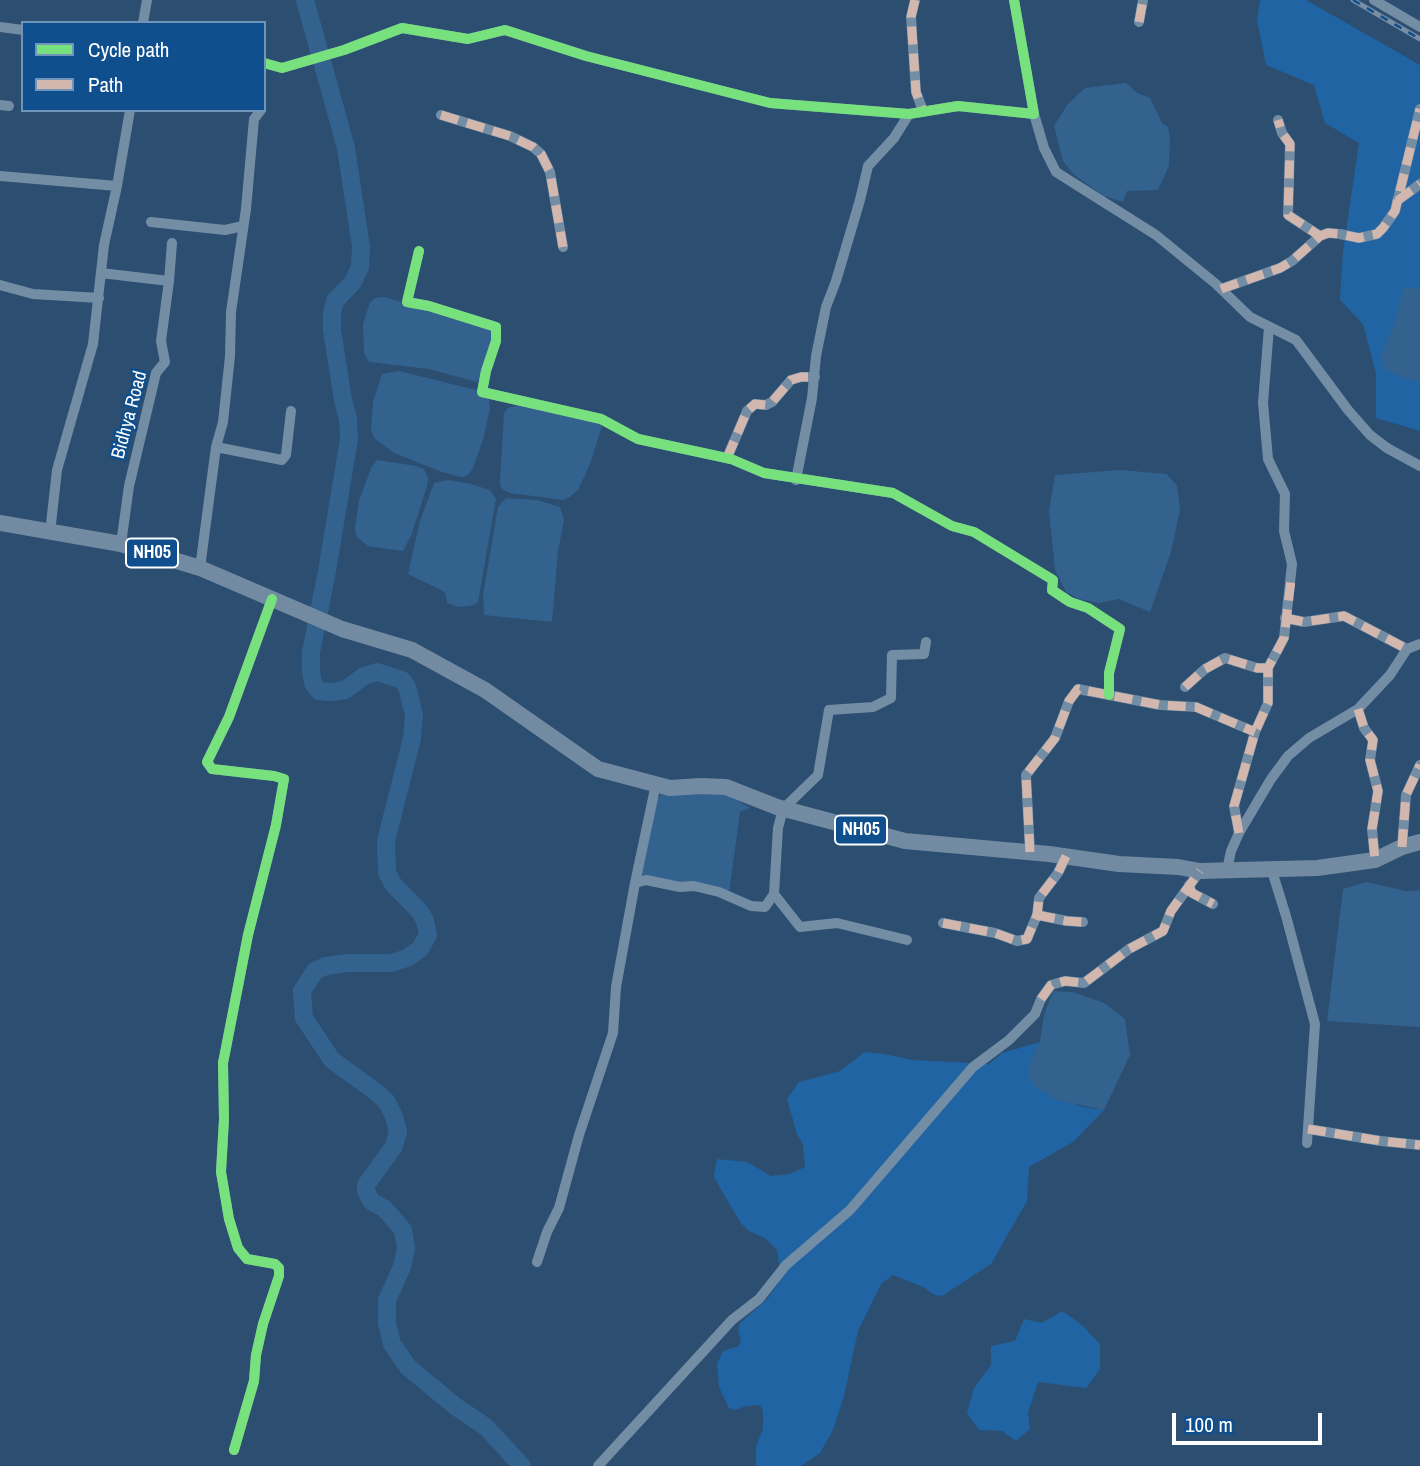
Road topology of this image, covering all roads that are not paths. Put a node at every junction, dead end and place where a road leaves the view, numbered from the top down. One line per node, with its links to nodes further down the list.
1 (147, 0): 6 (street)
2 (915, 0): 13 (street)
3 (1014, 0): 17 (street)
4 (1143, 0): 7 (street)
5 (1374, 0): 9 (street)
6 (144, 21)
7 (1139, 22)
8 (0, 27): 10 (street)
9 (1420, 27)
10 (21, 30)
11 (266, 64): 16 (street)
12 (1420, 110): 23 (street)
13 (923, 111): 16 (street); 17 (street)
14 (130, 112): 22 (street)
15 (259, 112): 25 (street)
16 (909, 114): 36 (street)
17 (1034, 114): 33 (street)
18 (440, 115): 28 (street)
19 (1278, 120): 26 (street)
20 (0, 176): 22 (street)
21 (1420, 184): 23 (street)
22 (117, 186): 30 (street)
23 (1397, 201): 26 (street)
24 (151, 222): 25 (street)
25 (243, 226): 38 (street)
26 (1320, 236): 33 (street)
27 (172, 243): 31 (street, Bidhya Road)
28 (563, 247)
29 (419, 251): 39 (street)
30 (101, 273): 31 (street); 34 (street)
31 (169, 281): 44 (street, Bidhya Road)
32 (0, 285): 34 (street)
33 (1220, 289): 35 (street)
34 (99, 298): 43 (street)
35 (1269, 327): 40 (street); 47 (street)
36 (815, 377): 39 (street); 41 (street)
37 (291, 411): 38 (street)
38 (216, 447): 45 (street)
39 (727, 458): 41 (street)
40 (1420, 466)
41 (796, 480): 53 (street)
42 (0, 523): 43 (main road, NH05)
43 (50, 533): 44 (main road, NH05)
44 (121, 544): 45 (main road, NH05)
45 (200, 568): 46 (main road, NH05)
46 (272, 599): 57 (main road, NH05); 80 (street)
47 (1285, 618): 50 (street); 51 (street)
48 (926, 642): 58 (street)
49 (1420, 644): 50 (street)
50 (1407, 649): 54 (street)
51 (1268, 668): 52 (street); 55 (street)
52 (1185, 687)
53 (1109, 695): 55 (street); 62 (street)
54 (1358, 709): 59 (street); 64 (street)
55 (1255, 732): 59 (street)
56 (1419, 766): 61 (street)
57 (656, 784): 58 (main road, NH05); 68 (street)
58 (783, 809): 62 (main road, NH05); 70 (street)
59 (1238, 833): 65 (street)
60 (1420, 842): 61 (main road, NH05)
61 (1402, 847): 64 (main road, NH05)
62 (1030, 852): 63 (main road, NH05)
63 (1066, 856): 66 (main road, NH05); 72 (street)
64 (1375, 860): 67 (main road, NH05)
65 (1227, 870): 66 (main road, NH05); 67 (main road, NH05)
66 (1200, 871): 69 (street)
67 (1272, 871): 76 (street)
68 (635, 883): 70 (street); 79 (street)
69 (1189, 885): 71 (street); 81 (street)
70 (775, 894): 75 (street)
71 (1213, 904)
72 (1037, 915): 73 (street); 74 (street)
73 (1083, 922)
74 (943, 923)
75 (907, 940)
76 (1308, 1129): 77 (street); 78 (street)
77 (1307, 1143)
78 (1420, 1144)
79 (537, 1262)
80 (234, 1450)
81 (598, 1466)

